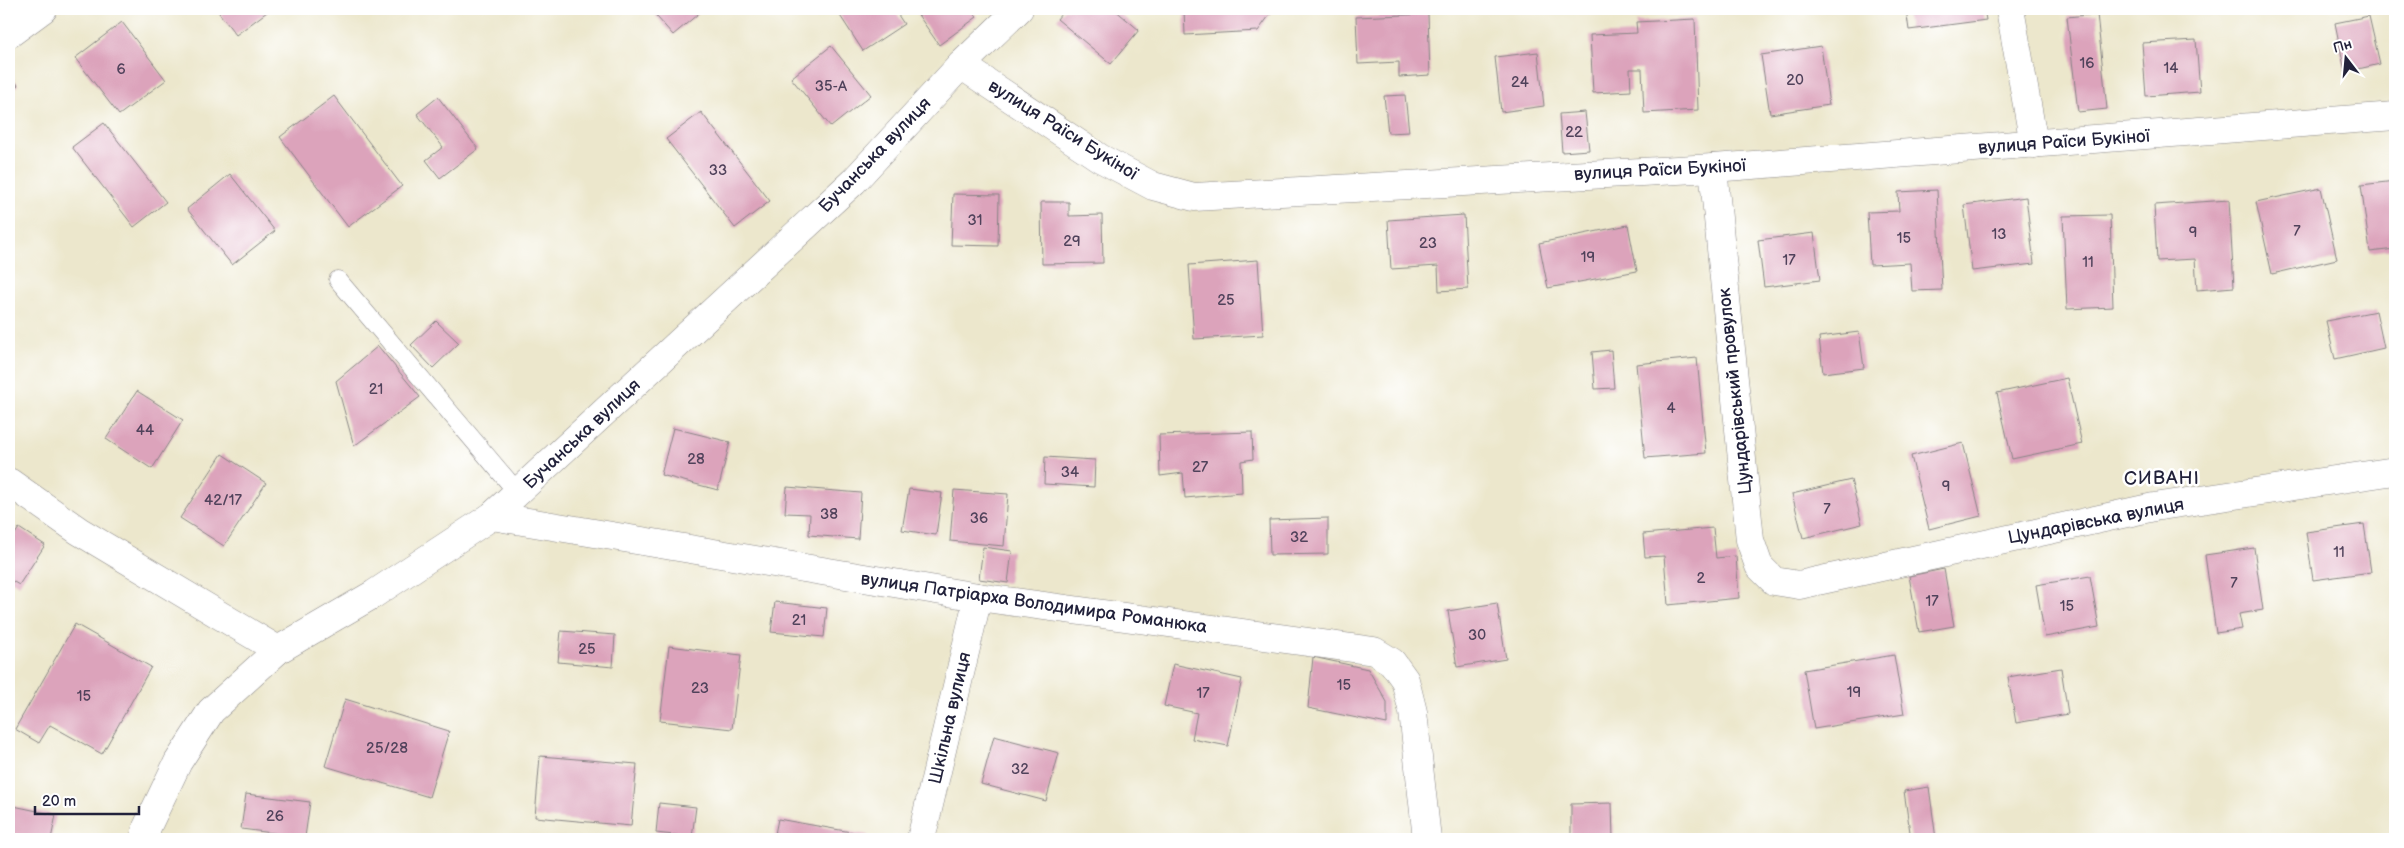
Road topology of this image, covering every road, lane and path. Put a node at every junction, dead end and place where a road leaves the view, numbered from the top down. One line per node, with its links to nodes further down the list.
1 (43, 9): 4 (street)
2 (1019, 9): 5 (street, Бучанська вулиця)
3 (2010, 9): 7 (street)
4 (9, 34)
5 (961, 65): 8 (street, вулиця Раїси Букіної); 12 (street, Бучанська вулиця)
6 (2395, 116): 7 (street, вулиця Раїси Букіної)
7 (2034, 144): 8 (street, вулиця Раїси Букіної)
8 (1712, 168): 14 (street, Цундарівський провулок)
9 (338, 280): 12 (lane)
10 (2395, 470): 14 (street, Цундарівська вулиця)
11 (9, 482): 16 (street)
12 (518, 493): 13 (street, Бучанська вулиця)
13 (492, 516): 15 (street, вулиця Патріарха Володимира Романюка); 16 (street, Бучанська вулиця)
14 (1799, 585)
15 (978, 597): 18 (street, Шкільна вулиця); 19 (street, вулиця Патріарха Володимира Романюка)
16 (278, 650): 17 (street, Бучанська вулиця)
17 (144, 839)
18 (921, 839)
19 (1427, 839)

